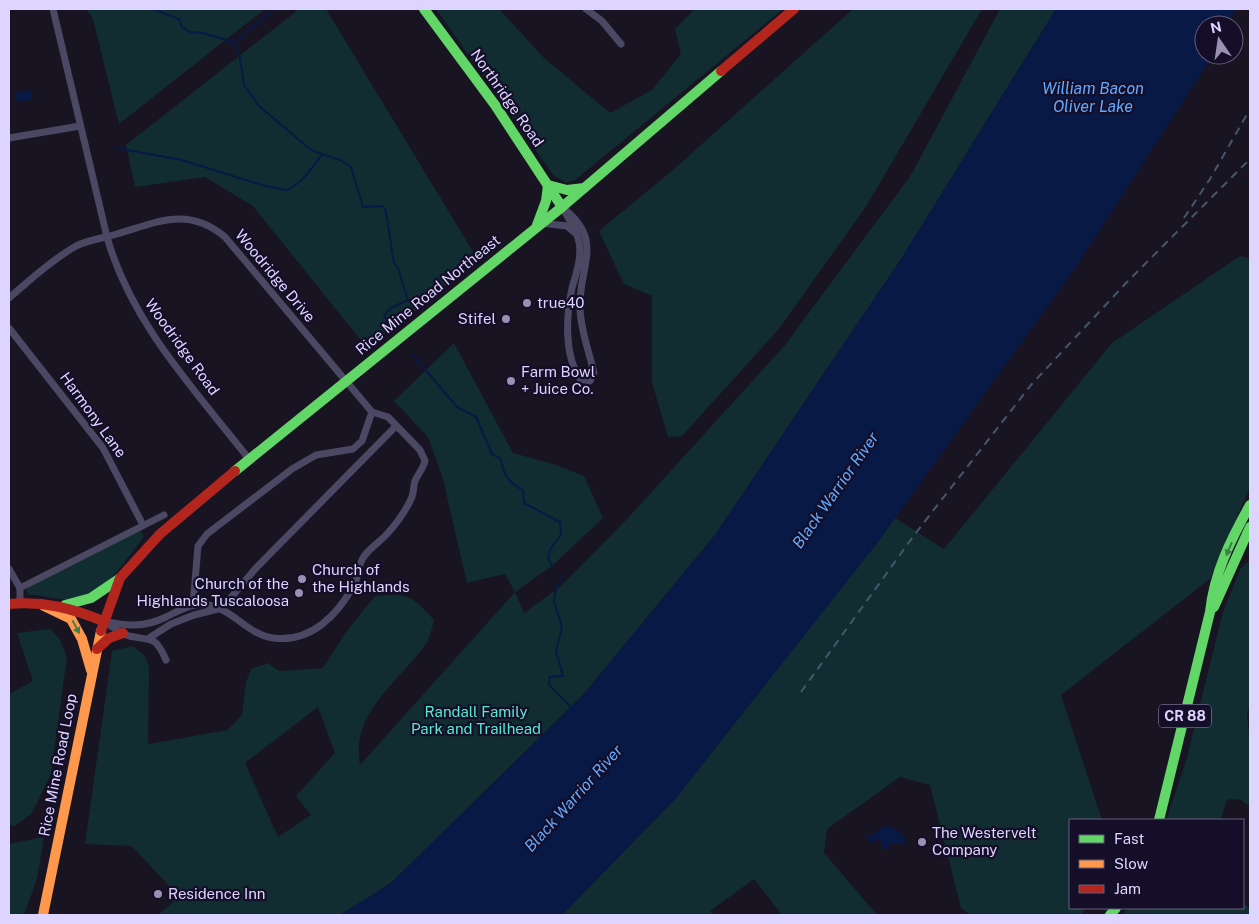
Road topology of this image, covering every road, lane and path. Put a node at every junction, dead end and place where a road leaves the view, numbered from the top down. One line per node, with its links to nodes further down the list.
1 (53, 9): 6 (street, Woodridge Road)
2 (424, 9): 8 (main road, Northridge Road)
3 (586, 9): 5 (street)
4 (794, 9): 9 (main road, Rice Mine Road Northeast)
5 (621, 44)
6 (80, 126): 7 (street); 13 (street, Woodridge Road)
7 (9, 138)
8 (548, 185): 9 (main road); 10 (main road, Northridge Road); 11 (main road)
9 (584, 188): 10 (main road, Rice Mine Road Northeast)
10 (562, 207): 11 (main road, Rice Mine Road Northeast); 12 (street); 12 (street)
11 (538, 226): 12 (street); 16 (main road, Rice Mine Road Northeast)
12 (576, 233)
13 (107, 237): 14 (street, Woodridge Drive); 16 (street, Woodridge Drive); 19 (street, Woodridge Road)
14 (9, 298)
15 (9, 328): 22 (street, Harmony Lane)
16 (345, 380): 17 (street, Woodridge Drive); 19 (main road, Rice Mine Road Northeast)
17 (372, 412): 18 (street); 31 (street)
18 (396, 426): 32 (street); 32 (street)
19 (249, 459): 25 (main road, Rice Mine Road Northeast)
20 (1250, 505): 33 (main road, CR 88, one-way to 33)
21 (164, 515): 22 (street)
22 (143, 525): 26 (street)
23 (1250, 527): 33 (main road, CR 88)
24 (9, 569): 26 (street)
25 (120, 578): 30 (main road); 34 (main road, Rice Mine Road Northeast)
26 (20, 588): 28 (street)
27 (37, 602): 28 (main road); 30 (main road); 39 (main road, one-way to 39)
28 (20, 603): 29 (main road)
29 (9, 604)
30 (65, 605): 34 (main road)
31 (194, 605): 32 (street); 34 (street)
32 (222, 608): 36 (street)
33 (1210, 612): 40 (main road, CR 88)
34 (103, 621): 35 (street); 37 (main road, Rice Mine Road Loop)
35 (123, 633): 36 (street); 37 (main road)
36 (149, 638): 38 (street)
37 (96, 649): 39 (main road, Rice Mine Road Loop)
38 (166, 660)
39 (91, 671): 41 (main road, Rice Mine Road Loop)
40 (1159, 819)
41 (43, 915)

